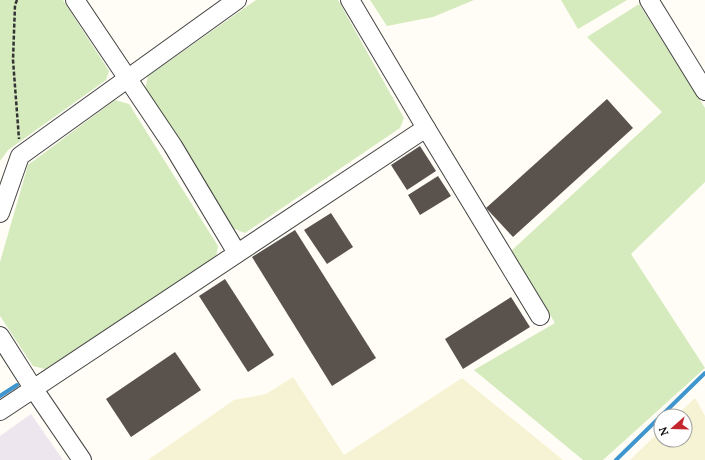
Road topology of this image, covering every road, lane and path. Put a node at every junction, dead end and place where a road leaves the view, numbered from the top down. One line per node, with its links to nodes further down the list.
1 (17, 0): 9 (path)
2 (76, 0): 6 (street)
3 (237, 0): 6 (street)
4 (350, 0): 8 (street)
5 (649, 0): 7 (street)
6 (127, 78): 9 (street); 11 (street)
7 (705, 91)
8 (426, 128): 11 (street); 12 (street)
9 (20, 156): 10 (street)
10 (0, 213)
11 (237, 253): 14 (street)
12 (540, 316)
13 (0, 336): 14 (street)
14 (33, 388): 15 (street); 16 (street)
15 (0, 411)
16 (82, 460)

